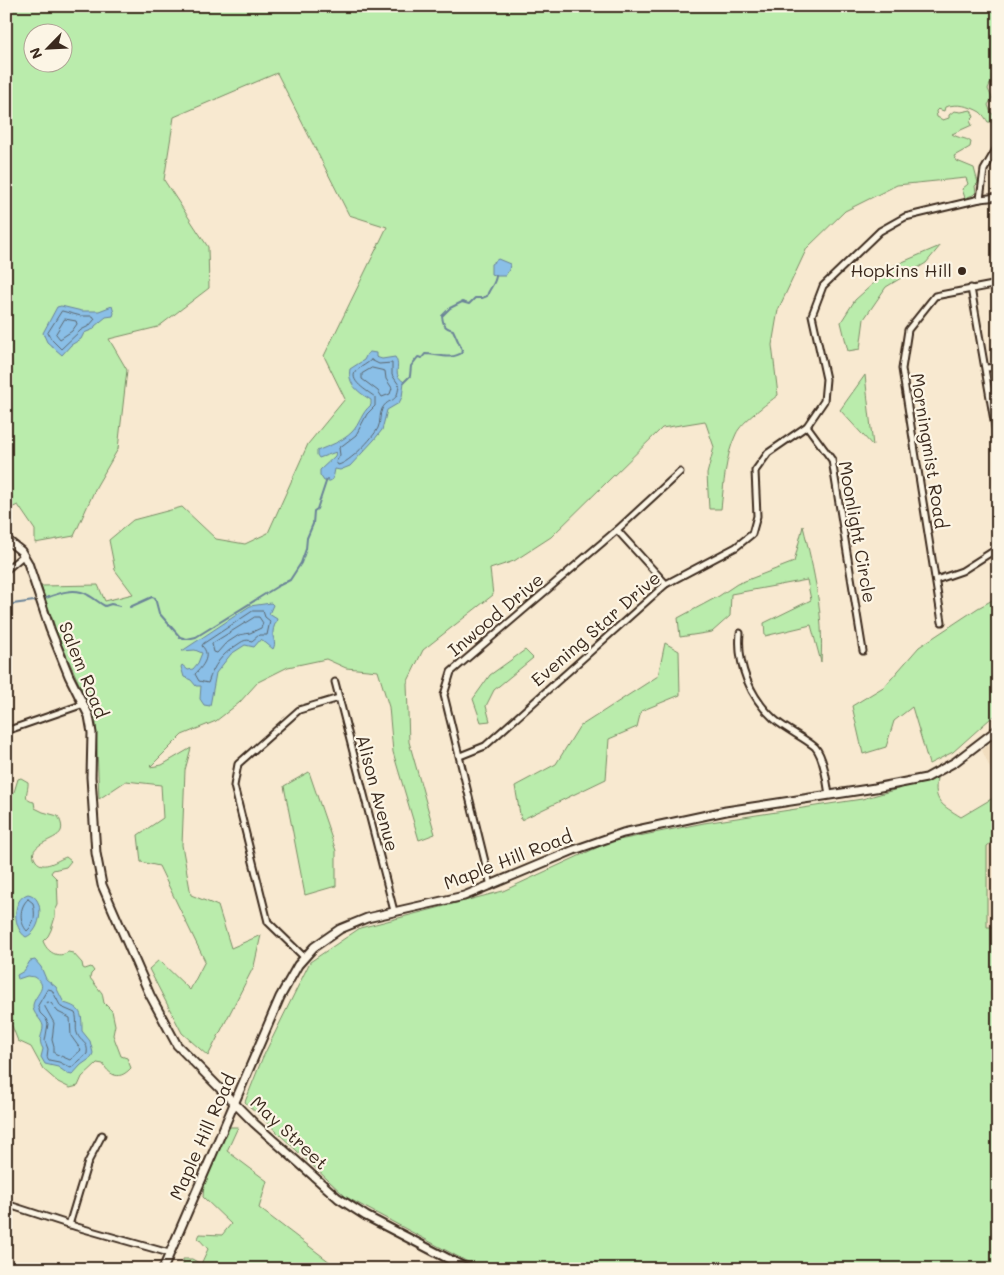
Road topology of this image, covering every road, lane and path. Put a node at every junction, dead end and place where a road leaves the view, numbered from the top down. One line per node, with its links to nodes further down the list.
1 (998, 146): 3 (street)
2 (998, 197): 3 (street, Evening Star Drive)
3 (980, 199): 8 (street, Evening Star Drive)
4 (998, 284): 5 (street, Morningmist Road)
5 (972, 288): 7 (street); 16 (street, Morningmist Road)
6 (998, 366): 7 (street)
7 (986, 368): 9 (street)
8 (807, 426): 17 (street, Evening Star Drive); 20 (street, Moonlight Circle)
9 (998, 444)
10 (680, 472): 11 (street, Inwood Drive)
11 (617, 530): 17 (street); 26 (street, Inwood Drive)
12 (6, 539): 14 (street, Salem Road)
13 (998, 548): 16 (street)
14 (24, 555): 15 (street); 23 (street, Salem Road)
15 (6, 570)
16 (936, 580): 18 (street, Morningmist Road)
17 (666, 584): 26 (street, Evening Star Drive)
18 (942, 622)
19 (740, 633): 27 (street)
20 (864, 650)
21 (335, 682): 22 (street, Alison Avenue)
22 (339, 698): 30 (street, Alison Avenue); 31 (street)
23 (84, 704): 25 (street); 28 (street, Salem Road)
24 (998, 729): 27 (street, Maple Hill Road)
25 (6, 730)
26 (460, 756): 29 (street, Inwood Drive)
27 (829, 795): 29 (street, Maple Hill Road)
28 (94, 826): 32 (street, May Street)
29 (491, 886): 30 (street, Maple Hill Road)
30 (394, 911): 31 (street, Maple Hill Road)
31 (304, 957): 32 (street, Maple Hill Road)
32 (234, 1102): 36 (street, Maple Hill Road); 38 (street, May Street)
33 (102, 1135): 35 (street)
34 (6, 1204): 35 (street)
35 (69, 1225): 36 (street)
36 (170, 1253): 37 (street, Maple Hill Road)
37 (163, 1269)
38 (468, 1269)

